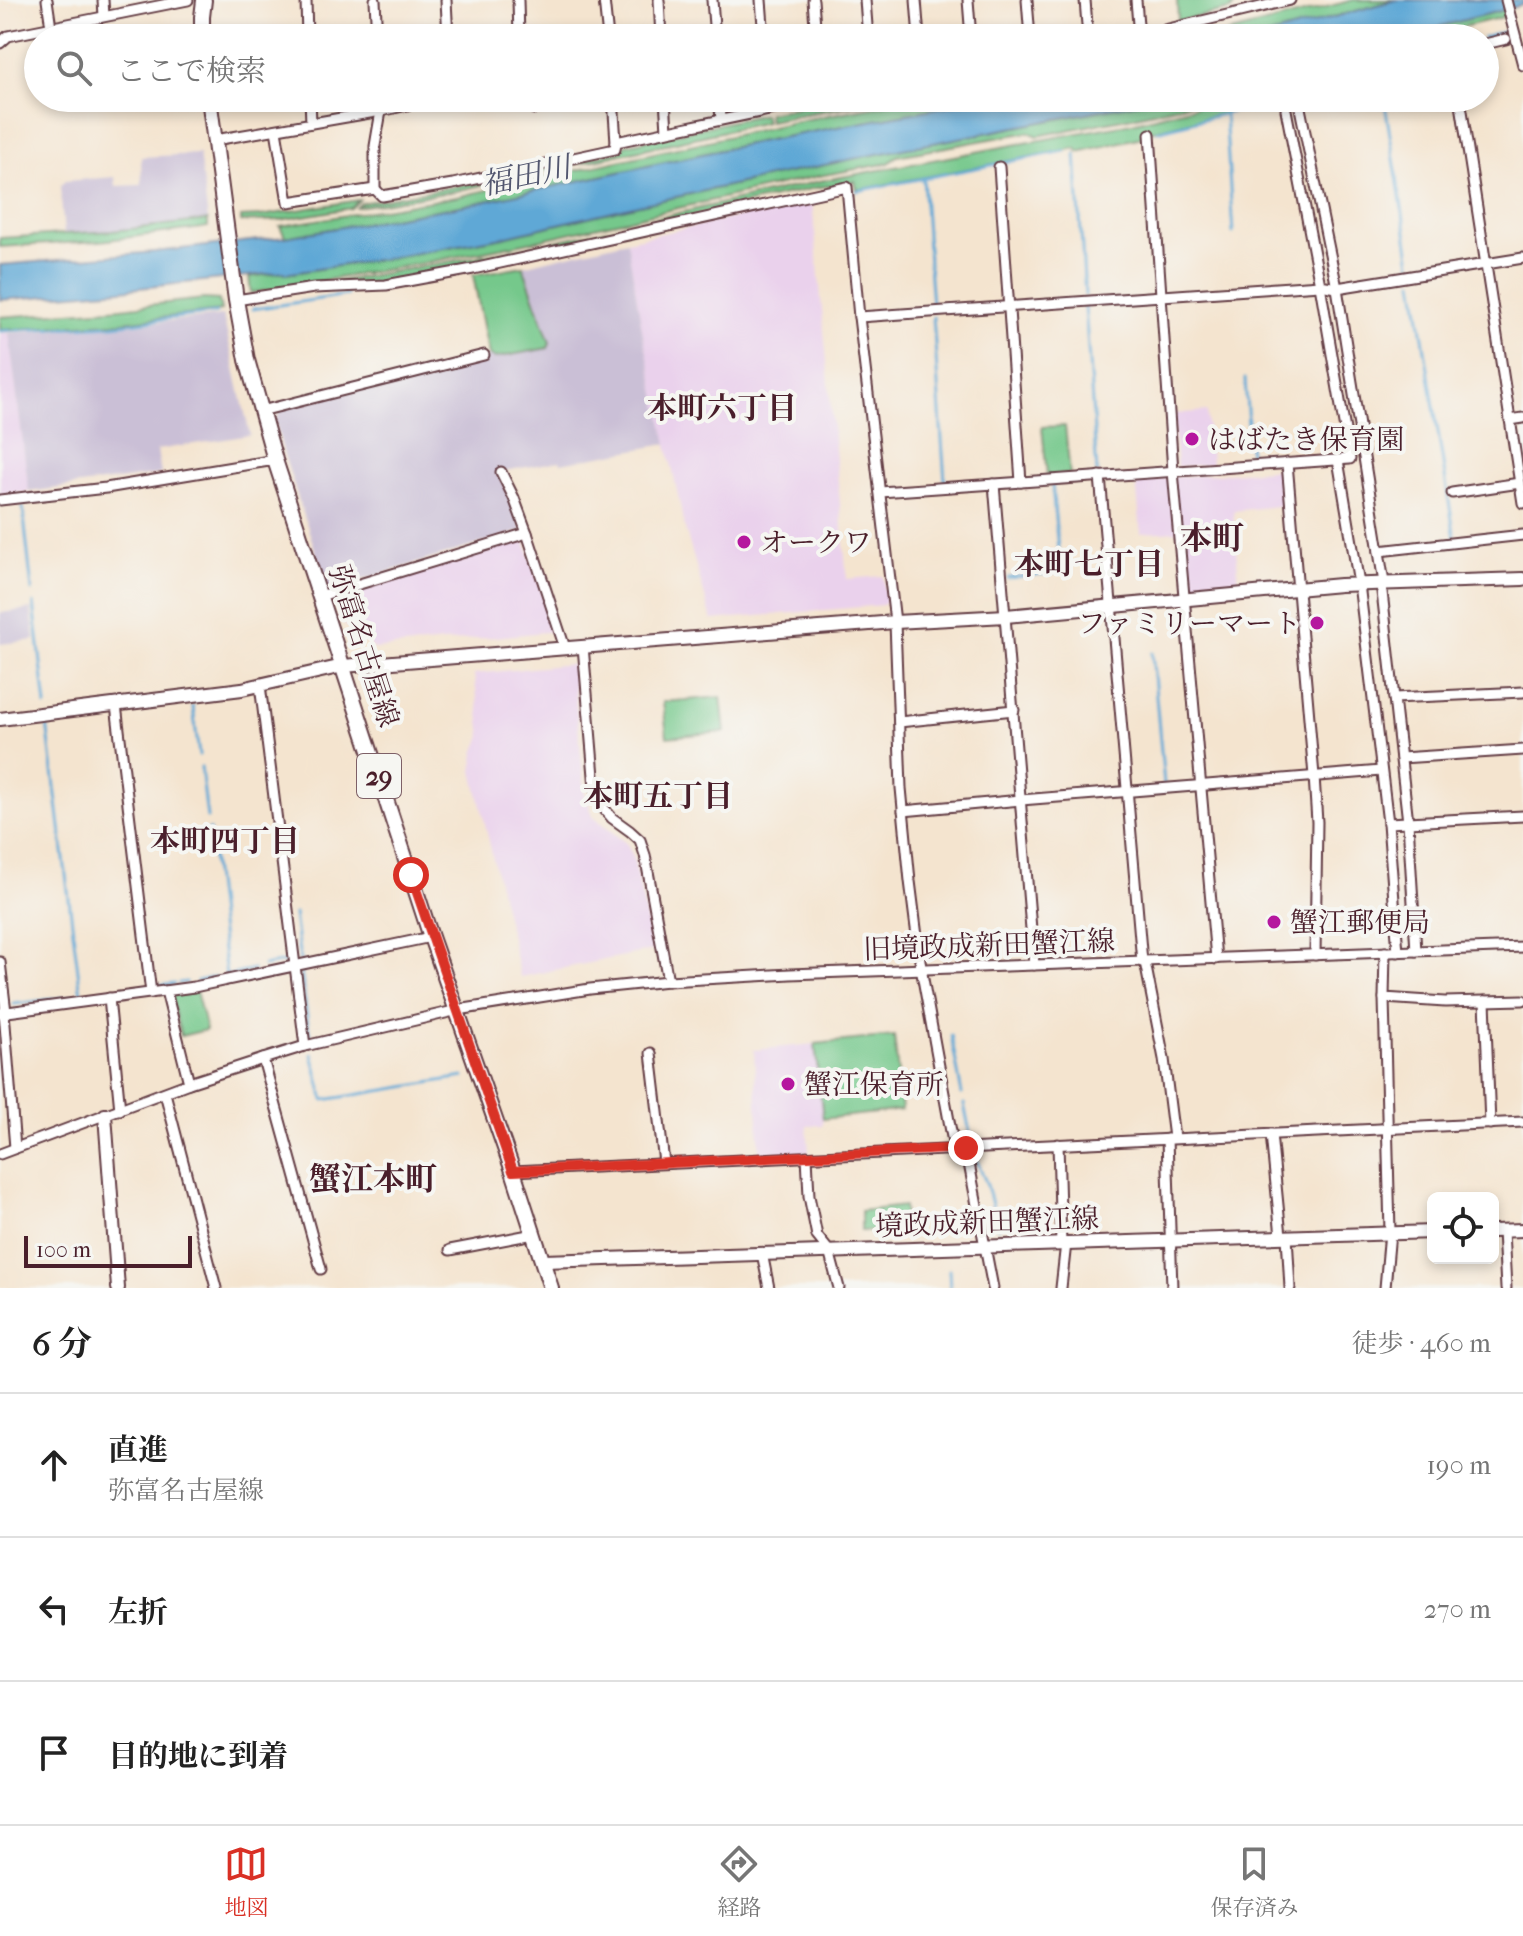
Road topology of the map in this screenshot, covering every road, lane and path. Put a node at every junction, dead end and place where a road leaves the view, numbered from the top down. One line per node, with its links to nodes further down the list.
1 (47, 0): 26 (street)
2 (103, 0): 25 (street)
3 (188, 0): 23 (street)
4 (204, 0): 28 (main road)
5 (306, 0): 29 (street)
6 (375, 0): 30 (street)
7 (446, 0): 31 (street)
8 (518, 0): 32 (street)
9 (604, 0): 33 (street)
10 (659, 0): 34 (street)
11 (712, 0): 35 (street)
12 (761, 0): 36 (street)
13 (813, 0): 37 (street)
14 (865, 0): 38 (street)
15 (916, 0): 39 (street)
16 (968, 0): 40 (street)
17 (1027, 0): 41 (street)
18 (1085, 0): 42 (street)
19 (1136, 0): 43 (street)
20 (1238, 0): 24 (street)
21 (1290, 0): 24 (street)
22 (1506, 0): 49 (street)
23 (148, 4): 25 (street)
24 (1239, 13): 44 (street)
25 (104, 16): 27 (street)
26 (51, 24)
27 (65, 24)
28 (202, 24)
29 (307, 24)
30 (376, 24)
31 (447, 24)
32 (519, 24)
33 (607, 24)
34 (660, 24)
35 (714, 24)
36 (763, 24)
37 (815, 24)
38 (867, 24)
39 (918, 24)
40 (970, 24)
41 (1029, 24)
42 (1087, 24)
43 (1135, 24)
44 (1191, 24)
45 (24, 33): 48 (street)
46 (1506, 39): 47 (street)
47 (1499, 41)
48 (0, 43)
49 (1523, 65)
50 (211, 112): 66 (main road, 弥富名古屋線 / 29)
51 (311, 112): 62 (street)
52 (375, 112): 62 (street)
53 (381, 112): 69 (street)
54 (614, 112): 67 (street)
55 (666, 112): 64 (street)
56 (720, 112): 61 (street)
57 (755, 112): 61 (street)
58 (1286, 112): 72 (street)
59 (1301, 112): 73 (street)
60 (1462, 112): 71 (street)
61 (721, 119): 64 (street)
62 (311, 123): 63 (street)
63 (276, 130): 66 (street); 69 (street)
64 (667, 131): 67 (street)
65 (1150, 134): 75 (street)
66 (215, 140): 74 (main road, 弥富名古屋線 / 29)
67 (616, 142): 69 (street)
68 (999, 167): 76 (street)
69 (375, 189)
70 (1523, 258): 71 (street)
71 (1486, 264): 73 (street); 81 (street)
72 (1320, 285): 73 (street); 75 (street); 83 (street)
73 (1337, 288): 97 (street)
74 (234, 293): 77 (street); 79 (main road, 弥富名古屋線 / 29)
75 (1161, 296): 76 (street); 85 (street)
76 (1008, 306): 77 (street); 88 (street)
77 (859, 317): 91 (street)
78 (484, 355): 79 (street)
79 (261, 411): 82 (main road, 弥富名古屋線 / 29)
80 (1523, 418): 81 (street)
81 (1510, 420): 90 (street)
82 (275, 460): 93 (street); 102 (main road, 弥富名古屋線 / 29)
83 (1338, 460): 84 (street); 100 (street)
84 (1287, 463): 85 (street); 101 (street)
85 (1173, 471): 87 (street); 103 (street)
86 (501, 472): 95 (street)
87 (1100, 476): 88 (street); 104 (street)
88 (1021, 482): 89 (street)
89 (994, 484): 91 (street); 105 (street)
90 (1521, 485): 92 (street); 94 (street)
91 (880, 492): 106 (street)
92 (1452, 493)
93 (0, 500)
94 (1523, 503)
95 (527, 533): 102 (street); 108 (street)
96 (1523, 535): 97 (street)
97 (1379, 551): 99 (street)
98 (1523, 579): 99 (street)
99 (1383, 583): 100 (street); 112 (street)
100 (1359, 584): 101 (street); 119 (street)
101 (1298, 588): 103 (street); 120 (street)
102 (320, 596): 109 (main road, 弥富名古屋線 / 29)
103 (1184, 599): 104 (street); 121 (street)
104 (1110, 606): 105 (street); 122 (street)
105 (1006, 616): 106 (street); 114 (street)
106 (895, 622): 107 (street); 116 (street)
107 (583, 646): 108 (street); 140 (street)
108 (565, 648): 109 (street)
109 (343, 666): 110 (street); 128 (main road, 弥富名古屋線 / 29)
110 (260, 685): 113 (street); 138 (street)
111 (1523, 692): 112 (street)
112 (1394, 698): 118 (street)
113 (116, 705): 115 (street); 142 (street)
114 (1014, 710): 116 (street); 123 (street)
115 (0, 719)
116 (899, 722): 124 (street)
117 (1523, 750): 118 (street)
118 (1401, 758): 126 (street)
119 (1381, 771): 120 (street); 127 (street)
120 (1314, 776): 121 (street); 133 (street)
121 (1202, 786): 122 (street); 134 (street)
122 (1127, 792): 123 (street); 136 (street)
123 (1021, 800): 124 (street); 137 (street)
124 (903, 811): 139 (street)
125 (1523, 816): 126 (street)
126 (1408, 822): 127 (street); 130 (street)
127 (1388, 823): 132 (street)
128 (431, 937): 138 (street); 147 (main road, 弥富名古屋線 / 29)
129 (1523, 947): 130 (street, 旧境政成新田蟹江線)
130 (1416, 951): 132 (street, 旧境政成新田蟹江線)
131 (1385, 952): 132 (street, 旧境政成新田蟹江線); 133 (street, 旧境政成新田蟹江線); 144 (street)
132 (1398, 952)
133 (1315, 955): 134 (street, 旧境政成新田蟹江線)
134 (1216, 959): 136 (street, 旧境政成新田蟹江線)
135 (0, 962): 148 (street)
136 (1143, 962): 137 (street, 旧境政成新田蟹江線); 160 (street)
137 (1034, 965): 139 (street, 旧境政成新田蟹江線)
138 (294, 966): 141 (street); 149 (street)
139 (921, 968): 140 (street, 旧境政成新田蟹江線); 163 (street)
140 (668, 981): 147 (street, 旧境政成新田蟹江線)
141 (166, 991): 142 (street); 152 (street)
142 (151, 993): 143 (street)
143 (109, 998): 148 (street); 154 (street)
144 (1384, 998): 146 (street); 158 (street)
145 (1523, 1000): 146 (street)
146 (1485, 1001): 157 (street)
147 (458, 1010): 149 (street, 旧境政成新田蟹江線); 168 (main road, 弥富名古屋線 / 29)
148 (3, 1012): 162 (street)
149 (305, 1046): 151 (street, 旧境政成新田蟹江線)
150 (651, 1053): 167 (street)
151 (263, 1059): 152 (street, 旧境政成新田蟹江線); 183 (street)
152 (189, 1083): 153 (street, 旧境政成新田蟹江線)
153 (165, 1093): 154 (street, 旧境政成新田蟹江線); 185 (street)
154 (120, 1110): 155 (street, 旧境政成新田蟹江線)
155 (105, 1115): 162 (street, 旧境政成新田蟹江線); 184 (street)
156 (1523, 1122): 157 (street)
157 (1490, 1124): 158 (street)
158 (1388, 1129): 159 (street); 171 (street)
159 (1271, 1134): 160 (street); 174 (street)
160 (1171, 1138): 161 (street); 176 (street)
161 (1058, 1144): 164 (street); 177 (street)
162 (15, 1148): 165 (street, 旧境政成新田蟹江線)
163 (954, 1148): 164 (street); 166 (street)
164 (966, 1148): 178 (street)
165 (0, 1154)
166 (807, 1156): 167 (street); 180 (street)
167 (664, 1163): 168 (street)
168 (513, 1171): 173 (main road, 弥富名古屋線 / 29)
169 (1523, 1230): 170 (street)
170 (1499, 1231)
171 (1390, 1232): 172 (street, 境政成新田蟹江線); 174 (street, 境政成新田蟹江線); 193 (street)
172 (1427, 1232)
173 (534, 1234): 179 (street); 182 (main road, 弥富名古屋線 / 29)
174 (1284, 1236): 176 (street, 境政成新田蟹江線); 192 (street)
175 (1499, 1238): 194 (street)
176 (1171, 1240): 177 (street, 境政成新田蟹江線); 191 (street)
177 (1064, 1244): 178 (street, 境政成新田蟹江線); 190 (street)
178 (984, 1246): 180 (street, 境政成新田蟹江線); 189 (street)
179 (450, 1250)
180 (829, 1251): 181 (street, 境政成新田蟹江線); 188 (street)
181 (762, 1253): 182 (street, 境政成新田蟹江線); 187 (street)
182 (544, 1261): 186 (main road, 弥富名古屋線 / 29)
183 (321, 1269)
184 (118, 1288)
185 (216, 1288)
186 (551, 1288)
187 (769, 1288)
188 (839, 1288)
189 (993, 1288)
190 (1061, 1288)
191 (1172, 1288)
192 (1290, 1288)
193 (1385, 1288)
194 (1506, 1288)

